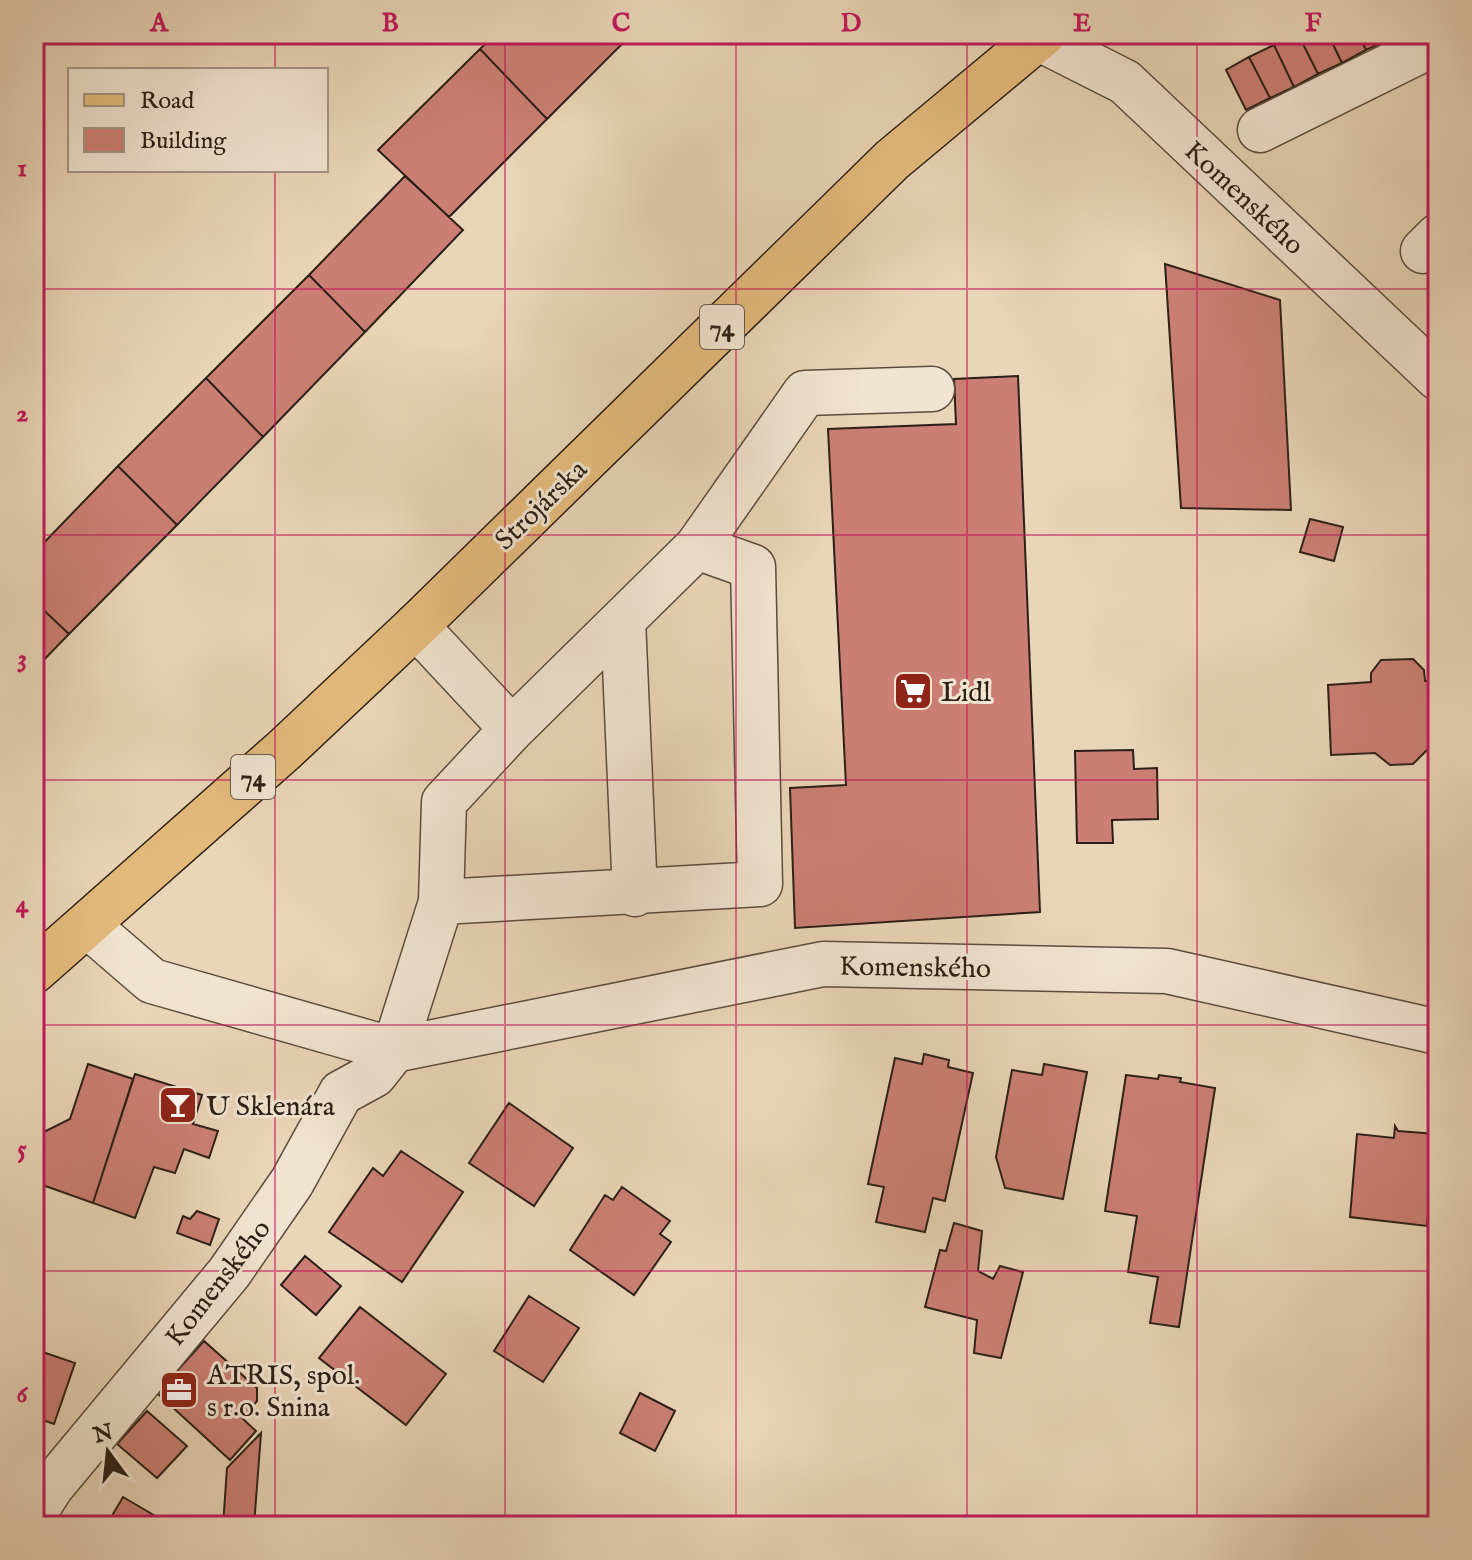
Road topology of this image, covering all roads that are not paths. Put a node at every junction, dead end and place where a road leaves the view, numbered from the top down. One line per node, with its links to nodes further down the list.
1 (1037, 35): 4 (street, Komenského); 8 (main road, Strojárska / 74)
2 (1438, 42): 3 (street)
3 (1260, 130)
4 (1438, 378)
5 (932, 389): 6 (street)
6 (697, 547): 7 (street); 10 (street)
7 (623, 620): 9 (street); 10 (street)
8 (416, 626): 9 (street); 12 (main road, Strojárska / 74)
9 (512, 729): 11 (street)
10 (635, 894): 11 (street)
11 (441, 902): 15 (street)
12 (87, 925): 13 (main road, Strojárska / 74); 15 (street, Komenského)
13 (34, 971)
14 (1438, 1032): 15 (street, Komenského)
15 (394, 1050): 16 (street, Komenského)
16 (34, 1514)

